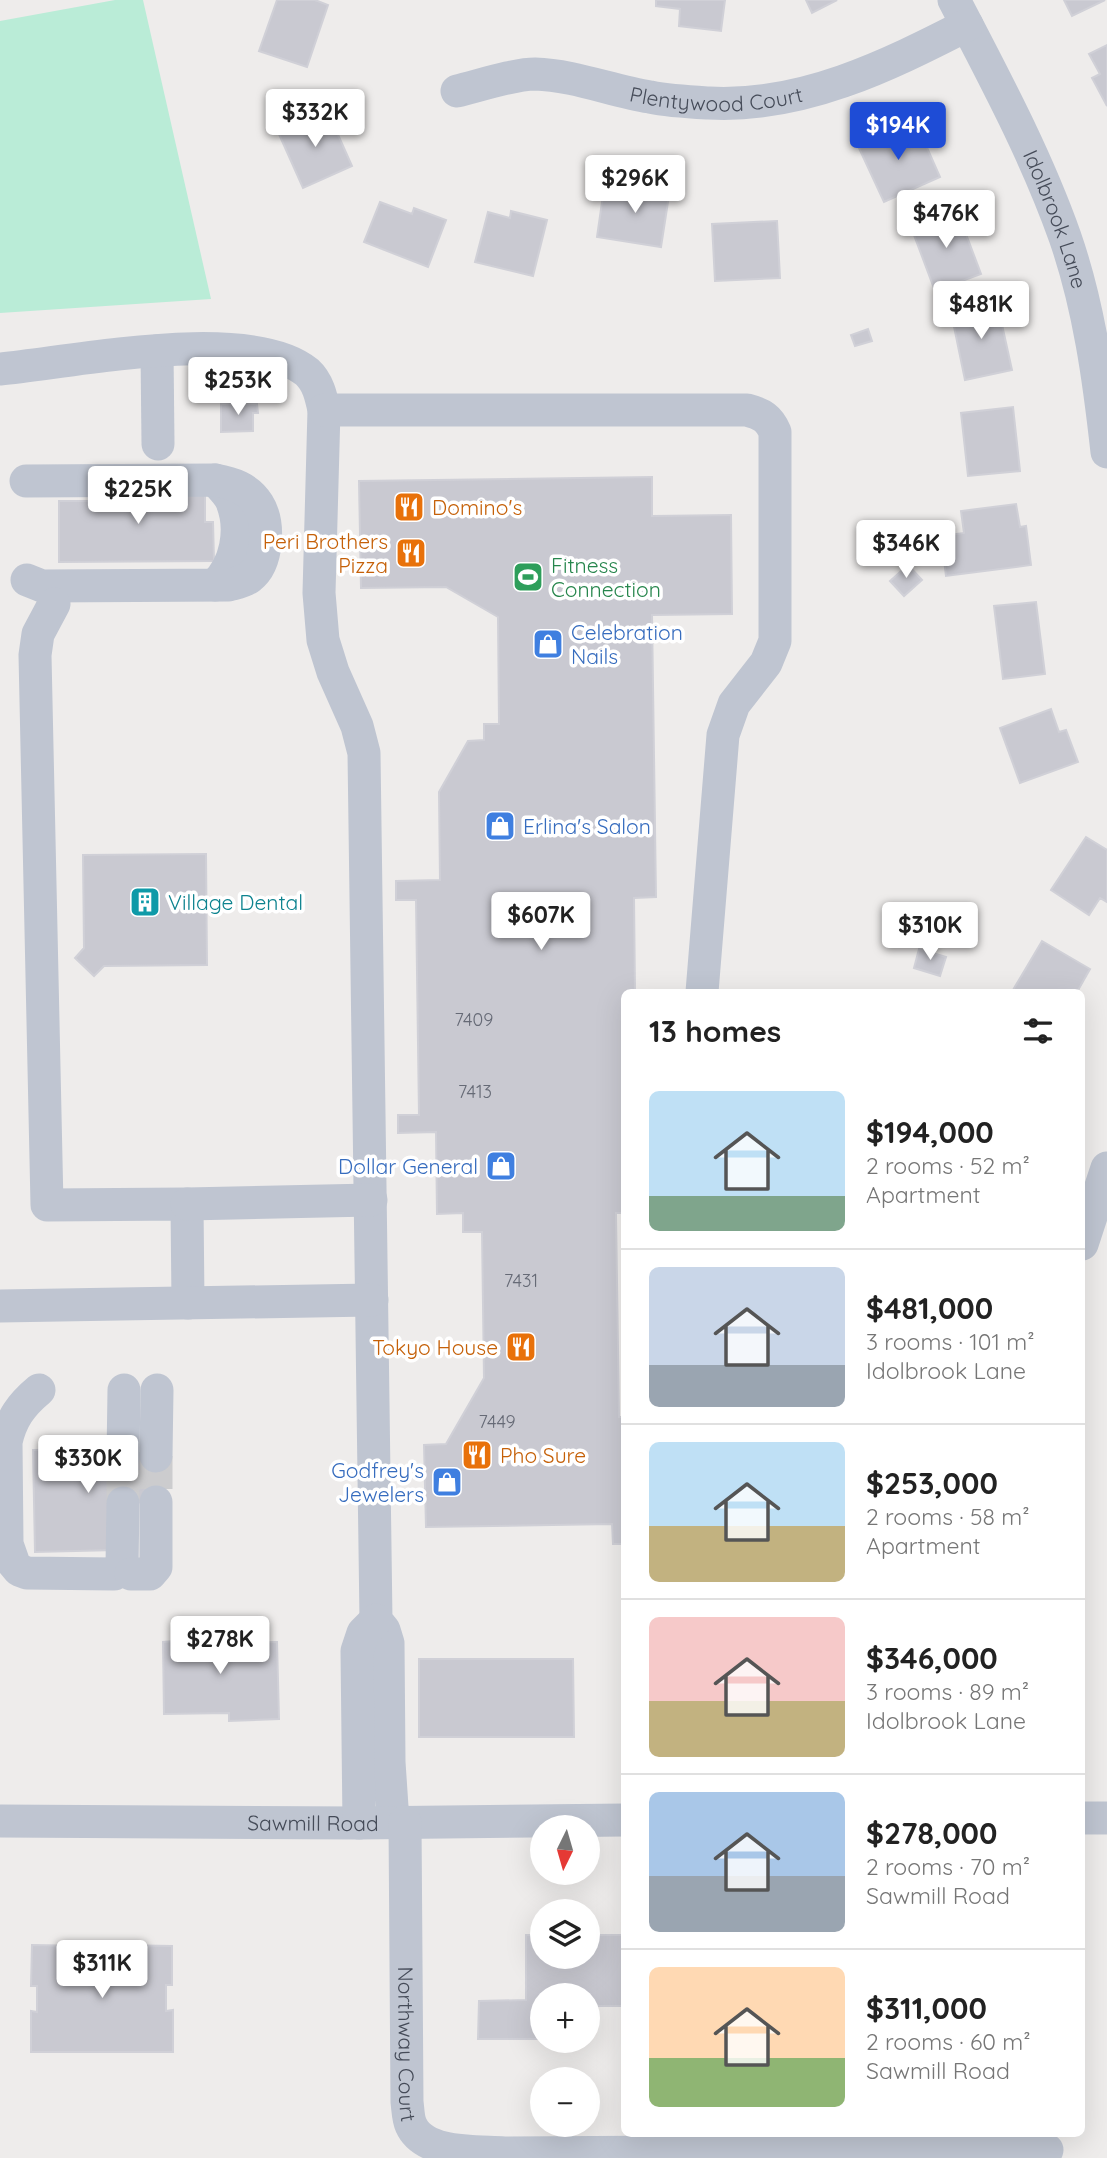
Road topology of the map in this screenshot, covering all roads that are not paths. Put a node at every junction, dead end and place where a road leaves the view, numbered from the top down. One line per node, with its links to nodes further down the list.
1 (960, 12): 2 (street, Plentywood Court); 7 (street, Idolbrook Lane)
2 (457, 91)
3 (158, 351): 4 (street); 5 (street); 6 (street)
4 (0, 369)
5 (324, 410): 11 (street); 13 (street)
6 (158, 444)
7 (1107, 452)
8 (26, 481): 9 (street)
9 (27, 580)
10 (54, 604): 14 (street)
11 (702, 989)
12 (1107, 1168): 15 (street)
13 (371, 1200): 14 (street); 16 (street)
14 (187, 1203): 17 (street)
15 (1085, 1235)
16 (372, 1300): 17 (street); 23 (street)
17 (188, 1303): 18 (street)
18 (0, 1306)
19 (140, 1390): 21 (street)
20 (39, 1391): 22 (street)
21 (140, 1456)
22 (140, 1502)
23 (376, 1620): 28 (street, Northway Court); 29 (street)
24 (1085, 1818): 25 (street)
25 (1107, 1818)
26 (621, 1820): 28 (street, Sawmill Road)
27 (0, 1821): 29 (street, Sawmill Road)
28 (399, 1822): 29 (street, Sawmill Road); 30 (street, Northway Court)
29 (359, 1823)
30 (932, 2141): 31 (street, Northway Court)
31 (1047, 2147)

